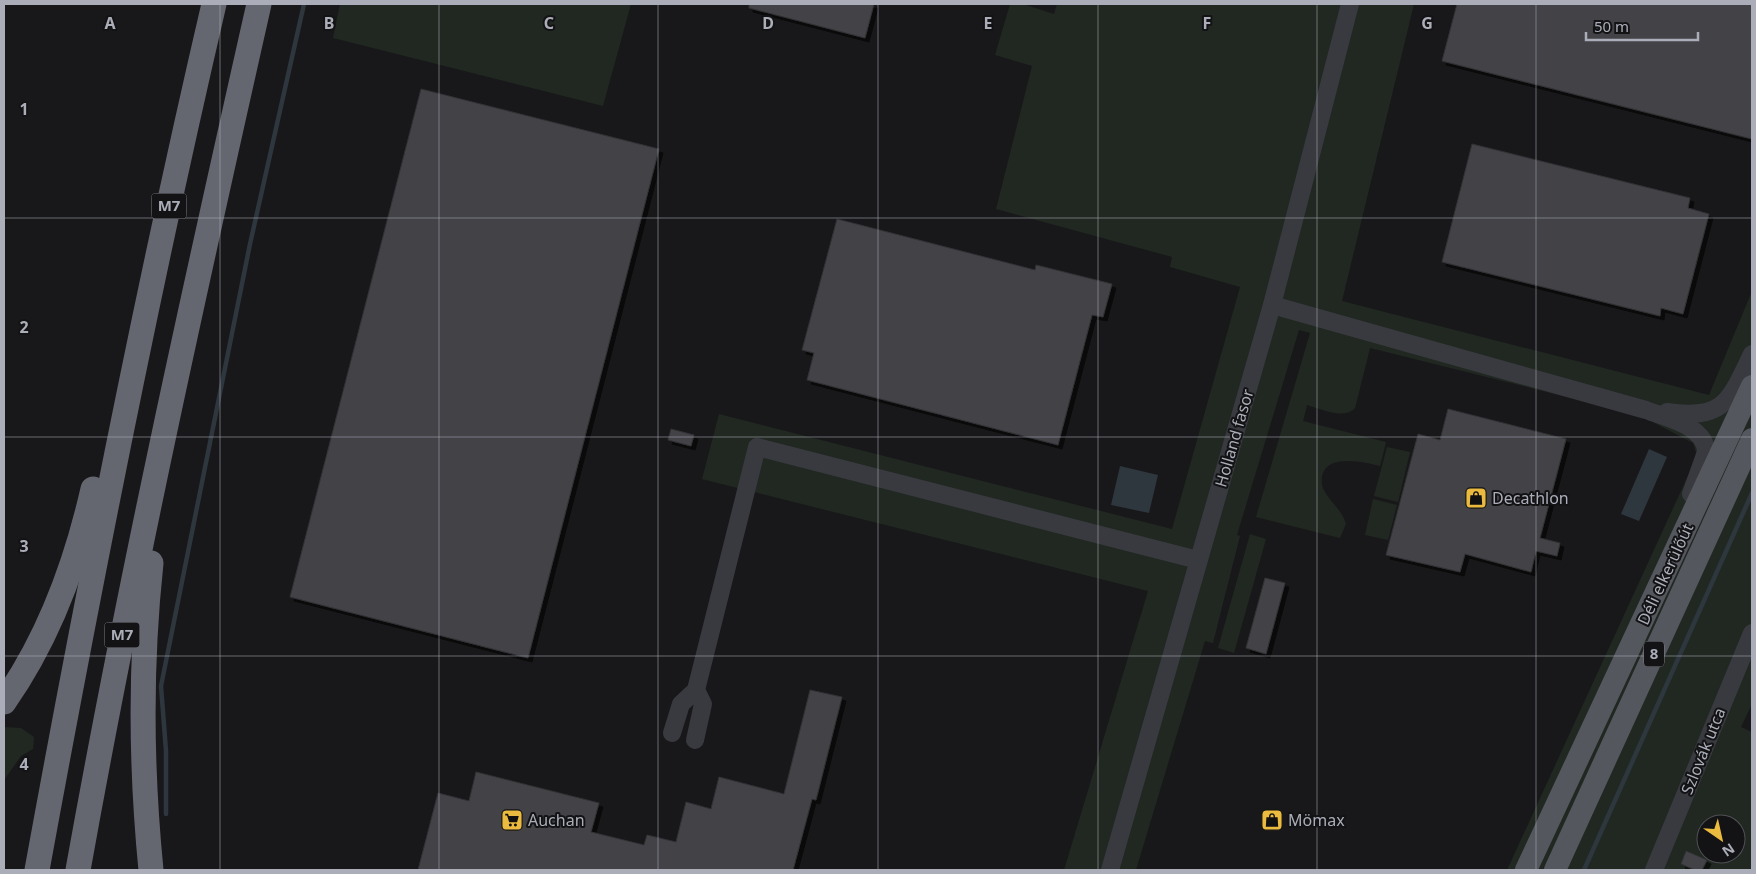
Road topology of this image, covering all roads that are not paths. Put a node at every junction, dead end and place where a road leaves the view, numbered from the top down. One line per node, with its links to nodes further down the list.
1 (214, 4): 8 (highway, M7)
2 (259, 4): 7 (highway, M7)
3 (1350, 4): 4 (street, Holland fasor)
4 (1272, 305): 9 (street); 12 (street, Holland fasor)
5 (1752, 354): 9 (street)
6 (1752, 386): 11 (main road, Déli elkerülőút / 8)
7 (171, 400): 19 (highway, M7); 20 (highway)
8 (126, 408): 15 (highway); 18 (highway, M7)
9 (1646, 410): 11 (street)
10 (1752, 439): 23 (main road, Déli elkerülőút / 8)
11 (1692, 518): 22 (main road, Déli elkerülőút / 8)
12 (1198, 560): 14 (street); 21 (street, Holland fasor)
13 (1752, 633): 24 (street, Szlovák utca)
14 (696, 690): 16 (street); 17 (street)
15 (4, 702)
16 (672, 733)
17 (695, 740)
18 (37, 870)
19 (78, 870)
20 (151, 870)
21 (1110, 870)
22 (1526, 870)
23 (1555, 870)
24 (1654, 870)

